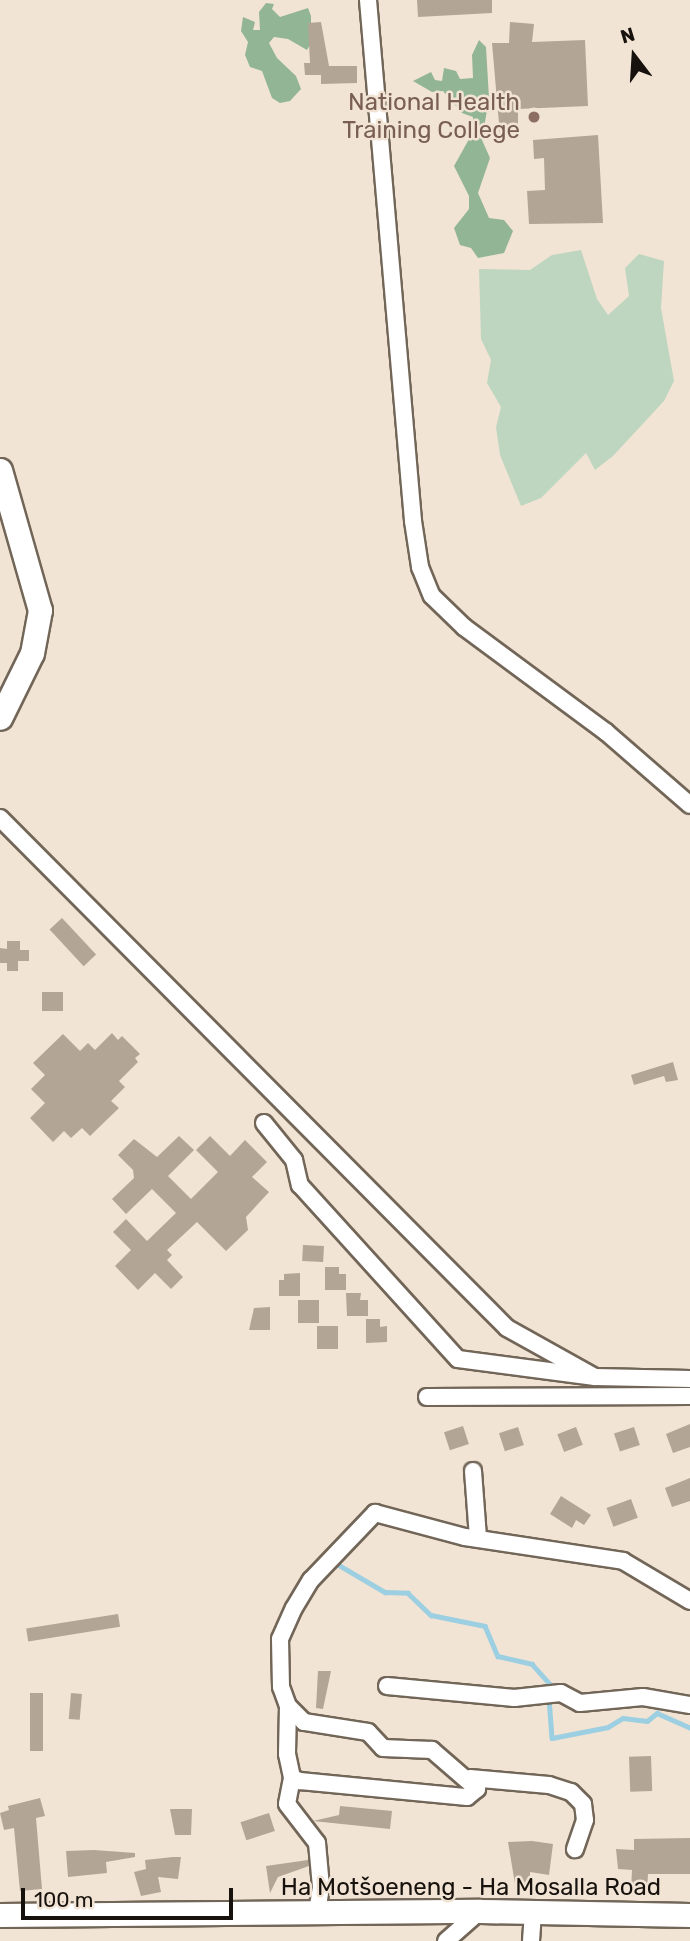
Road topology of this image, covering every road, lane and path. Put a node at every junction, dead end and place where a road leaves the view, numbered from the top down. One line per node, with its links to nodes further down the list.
1 (368, 0): 4 (street)
2 (0, 470): 3 (main road)
3 (0, 718)
4 (690, 805)
5 (0, 818): 7 (street)
6 (264, 1123): 7 (street)
7 (595, 1377): 8 (street)
8 (690, 1379)
9 (690, 1396): 10 (street)
10 (427, 1397)
11 (472, 1471): 12 (street)
12 (478, 1538): 13 (street); 16 (street)
13 (690, 1601)
14 (387, 1686): 15 (street)
15 (690, 1705)
16 (288, 1706): 17 (street); 18 (street)
17 (292, 1778): 18 (street); 21 (street)
18 (470, 1778): 19 (street)
19 (575, 1849)
20 (480, 1912): 21 (main road, Ha Motšoeneng - Ha Mosalla Road); 22 (main road, Ha Motšoeneng - Ha Mosalla Road); 25 (street)
21 (317, 1913): 23 (main road, Ha Motšoeneng - Ha Mosalla Road)
22 (533, 1913): 24 (main road, Ha Motšoeneng - Ha Mosalla Road); 26 (street)
23 (0, 1915)
24 (690, 1915)
25 (446, 1941)
26 (531, 1941)

